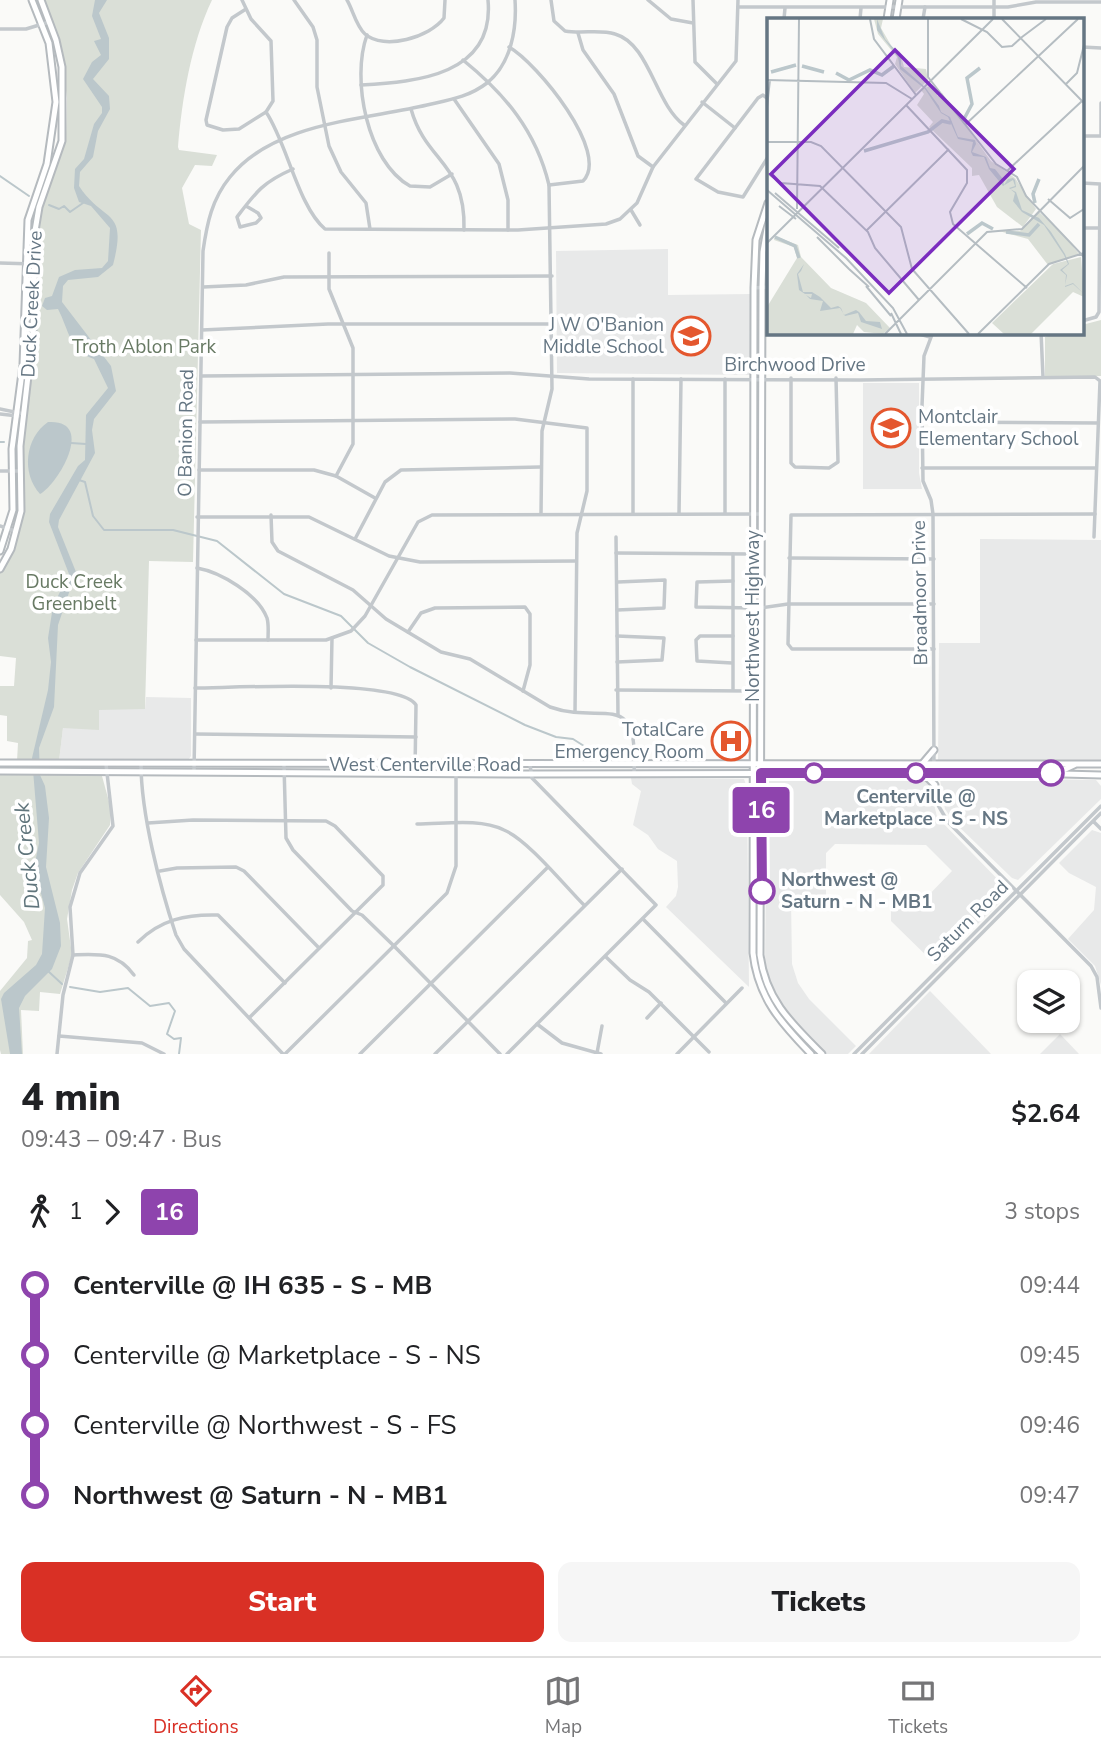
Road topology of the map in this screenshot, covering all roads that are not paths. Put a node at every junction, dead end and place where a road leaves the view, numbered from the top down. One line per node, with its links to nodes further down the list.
1 (32, 0): 29 (main road, Duck Creek Drive)
2 (41, 0): 29 (main road, Duck Creek Drive)
3 (242, 0): 23 (street)
4 (295, 0): 47 (street)
5 (347, 0): 33 (street)
6 (445, 0): 33 (street)
7 (488, 0): 35 (street)
8 (515, 0): 34 (street)
9 (551, 0): 32 (street)
10 (648, 0): 30 (street)
11 (693, 0): 30 (street)
12 (738, 0): 19 (street)
13 (890, 0): 22 (main road)
14 (994, 0): 18 (street)
15 (1101, 2): 18 (street)
16 (899, 4): 17 (street); 22 (street)
17 (925, 7): 18 (street); 27 (street)
18 (994, 7): 28 (street)
19 (738, 8): 20 (street); 37 (street)
20 (785, 8): 21 (street); 24 (street)
21 (861, 8): 22 (street); 25 (street)
22 (890, 8): 26 (main road)
23 (246, 9): 44 (street); 44 (street)
24 (784, 18)
25 (860, 18)
26 (887, 18)
27 (923, 18)
28 (994, 18)
29 (46, 23): 31 (street); 70 (main road, Duck Creek Drive); 71 (main road, Duck Creek Drive)
30 (693, 23): 37 (street)
31 (0, 29)
32 (578, 33): 46 (street); 52 (street)
33 (367, 35): 38 (street)
34 (509, 47): 36 (street); 56 (street)
35 (463, 60): 36 (street); 38 (street)
36 (489, 81): 39 (street, O Banion Road); 56 (street)
37 (717, 84): 41 (street)
38 (361, 85): 45 (street)
39 (454, 99): 43 (street, O Banion Road); 67 (street)
40 (767, 99): 48 (street)
41 (702, 102): 46 (street); 48 (street)
42 (1101, 103): 49 (street)
43 (411, 109): 45 (street, O Banion Road); 54 (street)
44 (266, 112): 50 (street)
45 (367, 118): 47 (street, O Banion Road); 54 (street)
46 (684, 125): 52 (street)
47 (325, 127): 50 (street, O Banion Road); 65 (street)
48 (735, 128): 51 (street)
49 (1101, 135)
50 (280, 140): 53 (street); 74 (street, O Banion Road)
51 (767, 159)
52 (653, 167): 59 (street)
53 (293, 169): 57 (street); 65 (street)
54 (452, 174): 66 (street)
55 (1100, 184): 64 (street)
56 (549, 185): 61 (street)
57 (246, 206): 57 (street)
58 (767, 206): 76 (main road, Northwest Highway)
59 (631, 210): 60 (street); 61 (street)
60 (640, 225)
61 (551, 227): 67 (street); 73 (street)
62 (767, 228): 75 (main road, Northwest Highway)
63 (1084, 228): 64 (street)
64 (1099, 228): 77 (street)
65 (370, 230): 66 (street)
66 (464, 230): 67 (street)
67 (508, 230)
68 (329, 253): 72 (street)
69 (0, 263): 70 (street)
70 (26, 263): 71 (street); 96 (main road, Duck Creek Drive)
71 (34, 264): 98 (main road, Duck Creek Drive)
72 (328, 276): 73 (street); 74 (street); 79 (street)
73 (552, 276): 78 (street)
74 (203, 287): 80 (street, O Banion Road)
75 (765, 287): 76 (street); 94 (main road, Northwest Highway)
76 (754, 288): 93 (main road, Northwest Highway)
77 (1084, 320)
78 (552, 324): 79 (street); 85 (street)
79 (345, 325): 80 (street); 83 (street)
80 (202, 330): 84 (street, O Banion Road)
81 (1041, 334): 86 (street)
82 (932, 335): 89 (street, Broadmoor Drive)
83 (352, 373): 84 (street, Birchwood Drive); 85 (street, Birchwood Drive); 100 (street)
84 (201, 376): 99 (street, O Banion Road)
85 (551, 376): 90 (street, Birchwood Drive); 102 (street)
86 (1043, 377): 89 (street, Birchwood Drive); 103 (street, Birchwood Drive)
87 (791, 378): 88 (street, Birchwood Drive); 88 (street); 94 (street, Birchwood Drive)
88 (836, 378): 89 (street, Birchwood Drive)
89 (923, 378): 101 (street, Broadmoor Drive)
90 (633, 379): 91 (street, Birchwood Drive); 117 (street)
91 (681, 379): 92 (street, Birchwood Drive); 118 (street)
92 (725, 379): 93 (street, Birchwood Drive); 113 (street)
93 (754, 379): 94 (street, Birchwood Drive); 114 (main road, Northwest Highway)
94 (762, 379): 119 (main road, Northwest Highway)
95 (0, 408): 96 (street)
96 (16, 413): 97 (street); 98 (street); 109 (main road, Duck Creek Drive)
97 (0, 414)
98 (24, 414): 110 (main road, Duck Creek Drive)
99 (200, 422): 100 (street); 107 (street, O Banion Road)
100 (355, 422): 102 (street); 111 (street)
101 (922, 422): 103 (street); 105 (street, Broadmoor Drive)
102 (545, 423): 104 (street); 116 (street)
103 (1098, 423): 106 (street)
104 (540, 467): 112 (street); 115 (street)
105 (922, 468): 106 (street); 120 (street, Broadmoor Drive)
106 (1096, 468): 121 (street)
107 (199, 470): 111 (street); 123 (street, O Banion Road)
108 (0, 471): 109 (street)
109 (11, 471): 110 (street); 125 (main road, Duck Creek Drive)
110 (20, 471): 126 (main road, Duck Creek Drive)
111 (336, 476): 112 (street)
112 (376, 498): 129 (street)
113 (725, 513): 114 (street); 118 (street)
114 (753, 513): 119 (street); 146 (main road, Northwest Highway)
115 (541, 514): 116 (street); 135 (street)
116 (581, 514): 117 (street); 137 (street)
117 (633, 514): 118 (street)
118 (678, 514)
119 (761, 514): 146 (main road, Northwest Highway)
120 (933, 514): 121 (street); 134 (street); 136 (street, Broadmoor Drive)
121 (1095, 514): 128 (street)
122 (271, 515): 123 (street); 129 (street); 144 (street)
123 (198, 517): 138 (street, O Banion Road)
124 (0, 526): 125 (street)
125 (9, 529): 126 (street); 130 (main road, Duck Creek Drive)
126 (17, 532): 139 (main road, Duck Creek Drive)
127 (616, 537): 131 (street)
128 (1094, 537)
129 (355, 539): 135 (street)
130 (0, 551)
131 (617, 553): 132 (street); 141 (street)
132 (733, 554): 133 (street); 140 (street)
133 (749, 554)
134 (789, 558): 136 (street); 142 (street)
135 (396, 559): 137 (street); 144 (street)
136 (934, 559): 143 (street, Broadmoor Drive)
137 (576, 561): 163 (street)
138 (197, 568): 152 (street, O Banion Road); 153 (street)
139 (0, 569)
140 (733, 581): 145 (street); 145 (street)
141 (618, 582): 147 (street); 147 (street)
142 (788, 604): 143 (street); 146 (street); 154 (street)
143 (934, 604): 154 (street, Broadmoor Drive)
144 (371, 605): 148 (street); 151 (street)
145 (733, 608): 146 (street); 150 (street)
146 (757, 608): 164 (main road, Northwest Highway); 165 (main road, Northwest Highway)
147 (617, 610): 149 (street)
148 (408, 632): 161 (street); 161 (street)
149 (617, 636): 155 (street); 155 (street)
150 (733, 636): 156 (street); 156 (street)
151 (332, 638): 153 (street); 158 (street)
152 (196, 640): 153 (street); 157 (street, O Banion Road)
153 (268, 640)
154 (934, 649): 169 (street, Broadmoor Drive)
155 (617, 662): 159 (street)
156 (733, 663): 160 (street)
157 (195, 688): 158 (street); 167 (street, O Banion Road)
158 (331, 688): 168 (street)
159 (616, 690): 160 (street); 166 (street)
160 (733, 690): 162 (street)
161 (523, 691): 163 (street)
162 (749, 691)
163 (575, 712): 166 (street)
164 (753, 712): 165 (main road); 185 (main road, Northwest Highway)
165 (761, 712): 185 (main road, Northwest Highway)
166 (618, 715): 184 (street)
167 (195, 734): 168 (street); 188 (street, O Banion Road)
168 (416, 737): 173 (street)
169 (934, 750): 178 (main road); 179 (street, Broadmoor Drive)
170 (456, 762): 173 (main road, West Centerville Road); 183 (main road, West Centerville Road); 195 (street)
171 (0, 763): 172 (main road, West Centerville Road)
172 (106, 764): 187 (main road, West Centerville Road); 191 (street)
173 (415, 764): 182 (main road, West Centerville Road); 193 (street)
174 (688, 764): 175 (main road, West Centerville Road); 184 (main road, West Centerville Road); 204 (main road)
175 (698, 764): 185 (main road, West Centerville Road); 205 (main road)
176 (824, 764): 177 (main road, West Centerville Road); 185 (main road, West Centerville Road); 197 (main road)
177 (872, 764): 178 (main road, West Centerville Road); 198 (main road)
178 (922, 764): 179 (main road, West Centerville Road)
179 (934, 764): 180 (main road, West Centerville Road); 194 (street, Broadmoor Drive)
180 (984, 764): 186 (main road, West Centerville Road); 200 (main road)
181 (1101, 764): 186 (main road, West Centerville Road)
182 (284, 765): 188 (main road, West Centerville Road); 192 (street)
183 (530, 765): 189 (main road, West Centerville Road); 202 (street)
184 (635, 765): 189 (main road, West Centerville Road); 203 (street)
185 (758, 765): 196 (main road, Northwest Highway)
186 (1074, 765): 201 (main road)
187 (141, 767): 188 (main road, West Centerville Road); 191 (main road, West Centerville Road); 212 (street)
188 (194, 768): 192 (main road, West Centerville Road)
189 (578, 770): 202 (main road, West Centerville Road); 203 (main road, West Centerville Road)
190 (0, 771): 191 (main road, West Centerville Road)
191 (105, 772): 230 (street)
192 (284, 772): 193 (main road, West Centerville Road); 210 (street)
193 (415, 772): 195 (main road, West Centerville Road)
194 (934, 772): 199 (main road, West Centerville Road); 200 (main road, West Centerville Road); 207 (street, Broadmoor Drive)
195 (456, 773): 202 (main road, West Centerville Road); 214 (street)
196 (757, 773): 197 (main road, West Centerville Road); 205 (main road, West Centerville Road); 216 (main road, Northwest Highway)
197 (823, 773): 198 (main road, West Centerville Road)
198 (872, 773): 199 (main road, West Centerville Road)
199 (919, 773): 207 (main road)
200 (970, 773): 201 (main road, West Centerville Road)
201 (1057, 773): 206 (main road, West Centerville Road)
202 (530, 774): 218 (street)
203 (634, 774): 204 (main road, West Centerville Road)
204 (666, 774): 205 (main road, West Centerville Road)
205 (687, 774)
206 (1101, 775)
207 (934, 785): 220 (street, Broadmoor Drive)
208 (1101, 806): 211 (street, Saturn Road)
209 (1101, 813): 211 (street, Saturn Road)
210 (286, 820): 212 (street); 224 (street); 224 (street)
211 (1092, 820): 215 (street); 220 (street, Saturn Road)
212 (148, 823): 219 (street)
213 (418, 824): 214 (street)
214 (456, 824): 217 (street); 228 (street)
215 (1101, 829)
216 (757, 850): 221 (main road, Northwest Highway); 223 (main road, Northwest Highway)
217 (547, 868): 222 (street); 234 (street)
218 (622, 869): 222 (street); 225 (street)
219 (160, 871): 226 (street); 229 (street)
220 (1019, 893): 238 (street, Broadmoor Drive); 247 (street, Saturn Road)
221 (761, 905): 223 (main road); 242 (main road, Northwest Highway)
222 (584, 906): 241 (street)
223 (752, 906): 242 (main road, Northwest Highway)
224 (355, 913): 228 (street); 229 (street)
225 (643, 919): 231 (street); 237 (street)
226 (171, 921): 227 (street); 233 (street); 239 (street)
227 (138, 942)
228 (394, 946): 234 (street); 251 (street)
229 (320, 948): 233 (street)
230 (73, 955): 232 (street); 245 (street)
231 (606, 957): 236 (street); 243 (street)
232 (134, 975)
233 (285, 983): 239 (street)
234 (431, 983): 241 (street); 252 (street)
235 (742, 988): 237 (street)
236 (661, 1003): 240 (street); 246 (street)
237 (726, 1003): 246 (street)
238 (1101, 1007)
239 (250, 1017): 251 (street)
240 (647, 1018)
241 (468, 1021): 253 (street); 254 (street)
242 (784, 1021): 258 (main road, Northwest Highway); 259 (main road, Northwest Highway)
243 (537, 1024): 255 (street); 256 (street)
244 (602, 1026): 256 (street)
245 (59, 1036): 249 (street); 250 (street)
246 (694, 1036): 248 (street); 257 (street)
247 (865, 1047): 260 (street, Saturn Road); 261 (street, Saturn Road)
248 (709, 1052)
249 (57, 1054)
250 (164, 1054)
251 (284, 1054)
252 (360, 1054)
253 (435, 1054)
254 (500, 1054)
255 (507, 1054)
256 (599, 1054)
257 (677, 1054)
258 (811, 1054)
259 (822, 1054)
260 (854, 1054)
261 (862, 1054)

